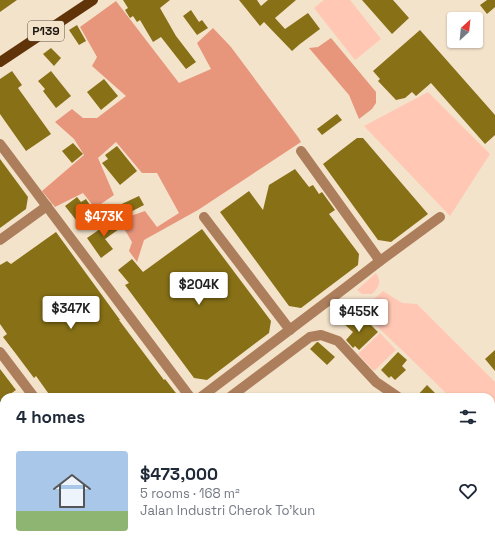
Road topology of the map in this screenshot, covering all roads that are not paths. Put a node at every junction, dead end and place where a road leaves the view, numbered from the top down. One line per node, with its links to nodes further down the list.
1 (93, 0): 2 (main road, P139)
2 (0, 62)
3 (0, 144): 5 (street)
4 (301, 151): 9 (street)
5 (47, 206): 8 (street); 13 (street)
6 (204, 217): 10 (street)
7 (440, 217): 9 (street)
8 (0, 240)
9 (380, 261): 10 (street)
10 (290, 330): 14 (street)
11 (0, 352): 12 (street)
12 (31, 393)
13 (187, 393)
14 (206, 393)
15 (235, 393): 16 (street)
16 (392, 393)

